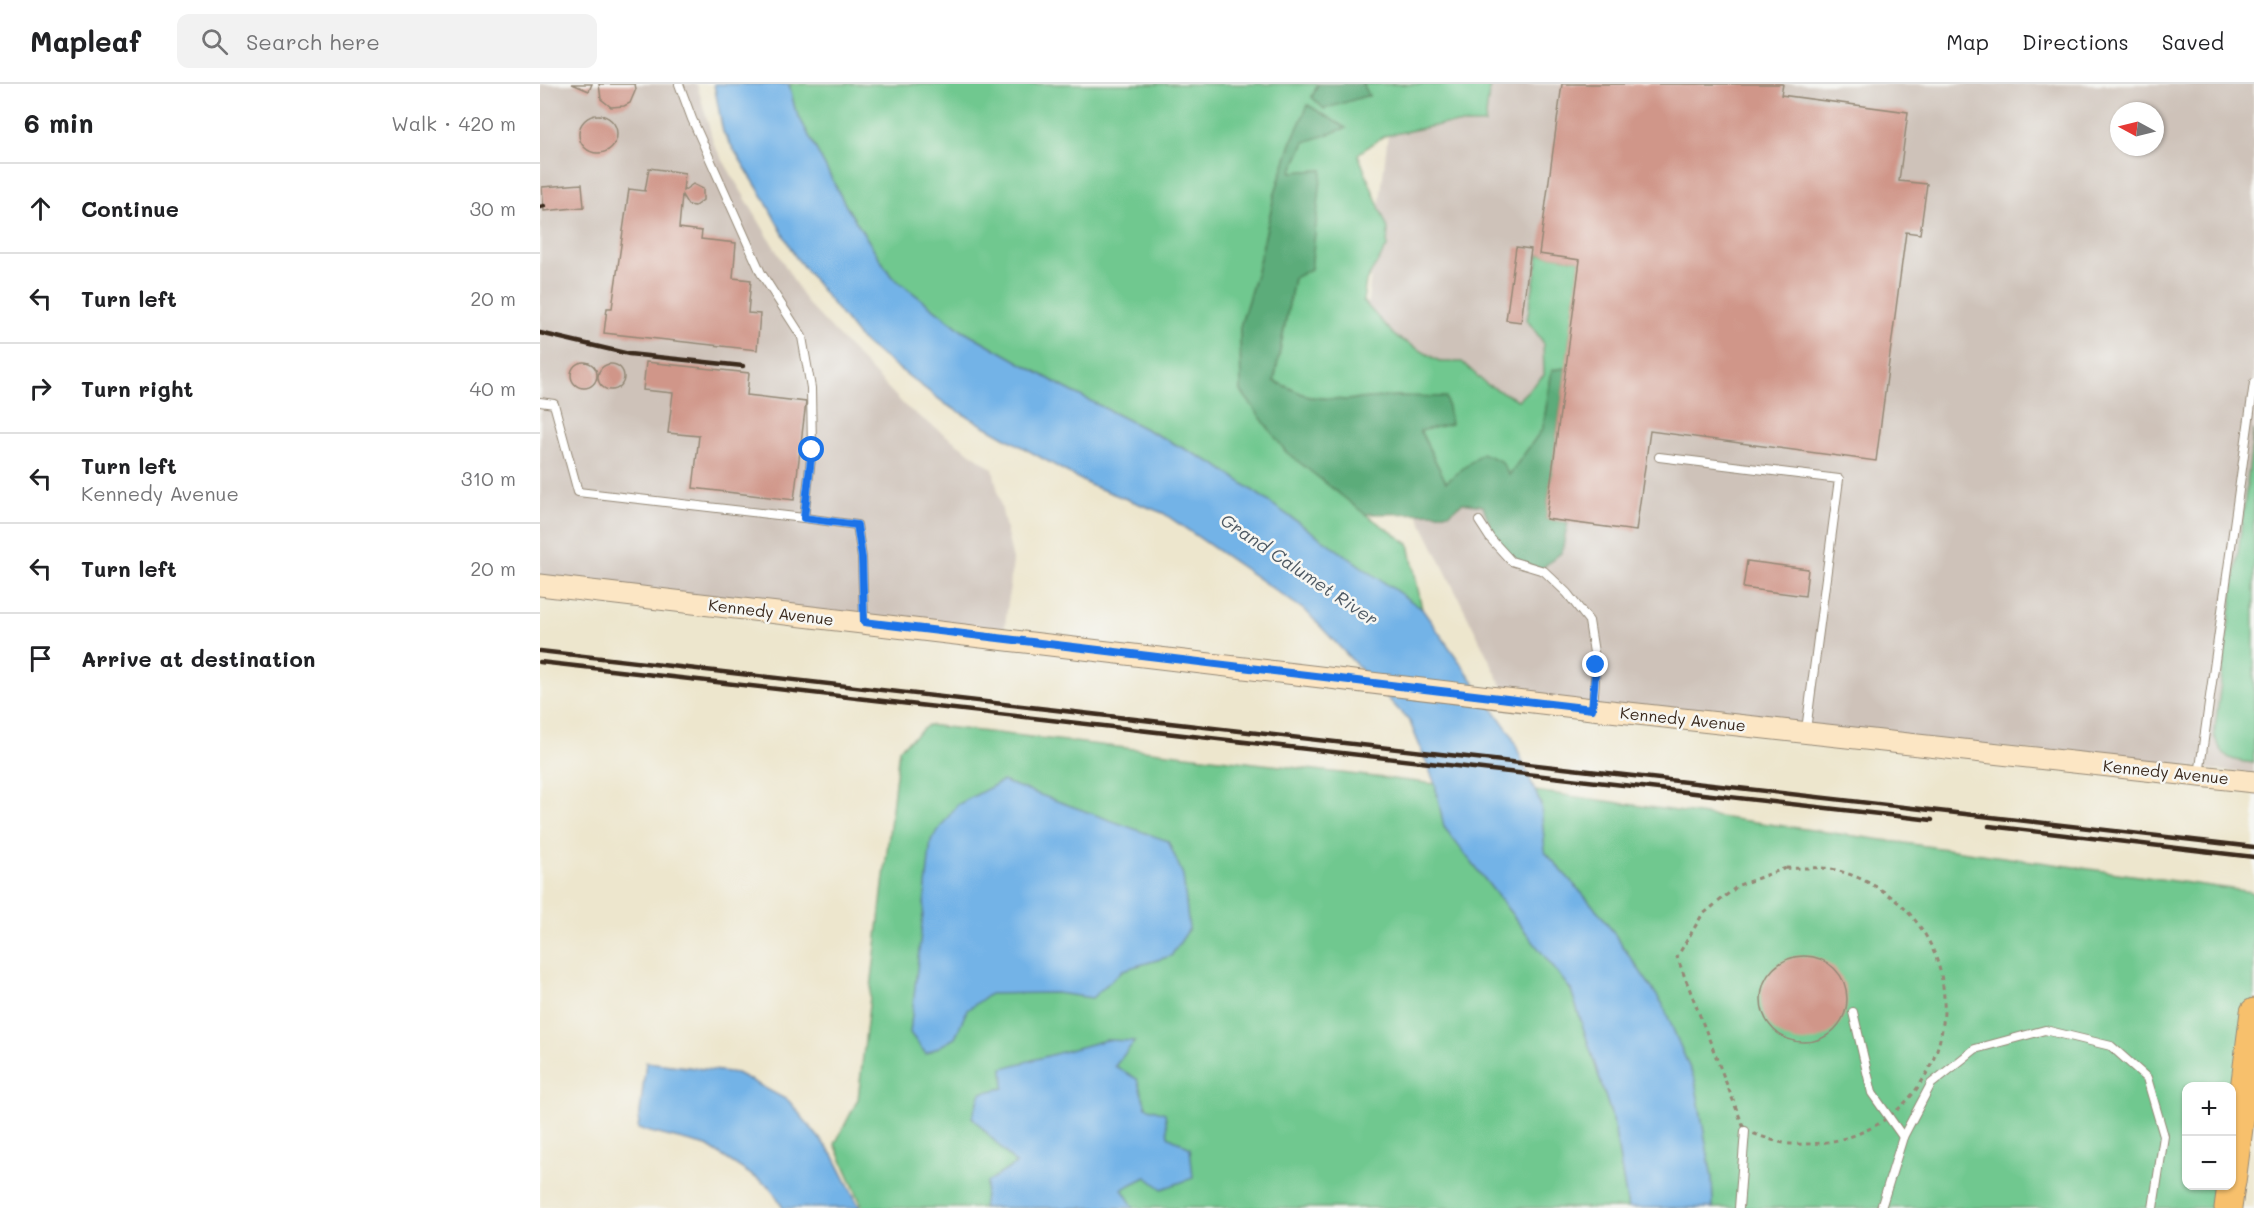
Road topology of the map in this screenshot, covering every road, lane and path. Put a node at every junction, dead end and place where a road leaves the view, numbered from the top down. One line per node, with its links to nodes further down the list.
1 (679, 84): 5 (lane)
2 (2254, 384): 11 (lane)
3 (540, 402): 5 (lane)
4 (1659, 457): 10 (lane)
5 (804, 518): 8 (lane)
6 (1479, 521): 9 (lane)
7 (540, 585): 8 (main road, Kennedy Avenue)
8 (864, 622): 9 (main road, Kennedy Avenue)
9 (1592, 709): 10 (main road, Kennedy Avenue)
10 (1805, 731): 11 (main road, Kennedy Avenue)
11 (2199, 776): 12 (main road, Kennedy Avenue)
12 (2254, 782)
13 (1853, 1012): 15 (lane)
14 (2254, 1012): 18 (highway)
15 (1889, 1117): 16 (path); 16 (path); 17 (lane)
16 (1745, 1131): 20 (lane)
17 (1903, 1137): 21 (lane); 22 (lane)
18 (2236, 1147)
19 (2230, 1190): 23 (highway)
20 (1739, 1208)
21 (1881, 1208)
22 (2154, 1208)
23 (2228, 1208)

